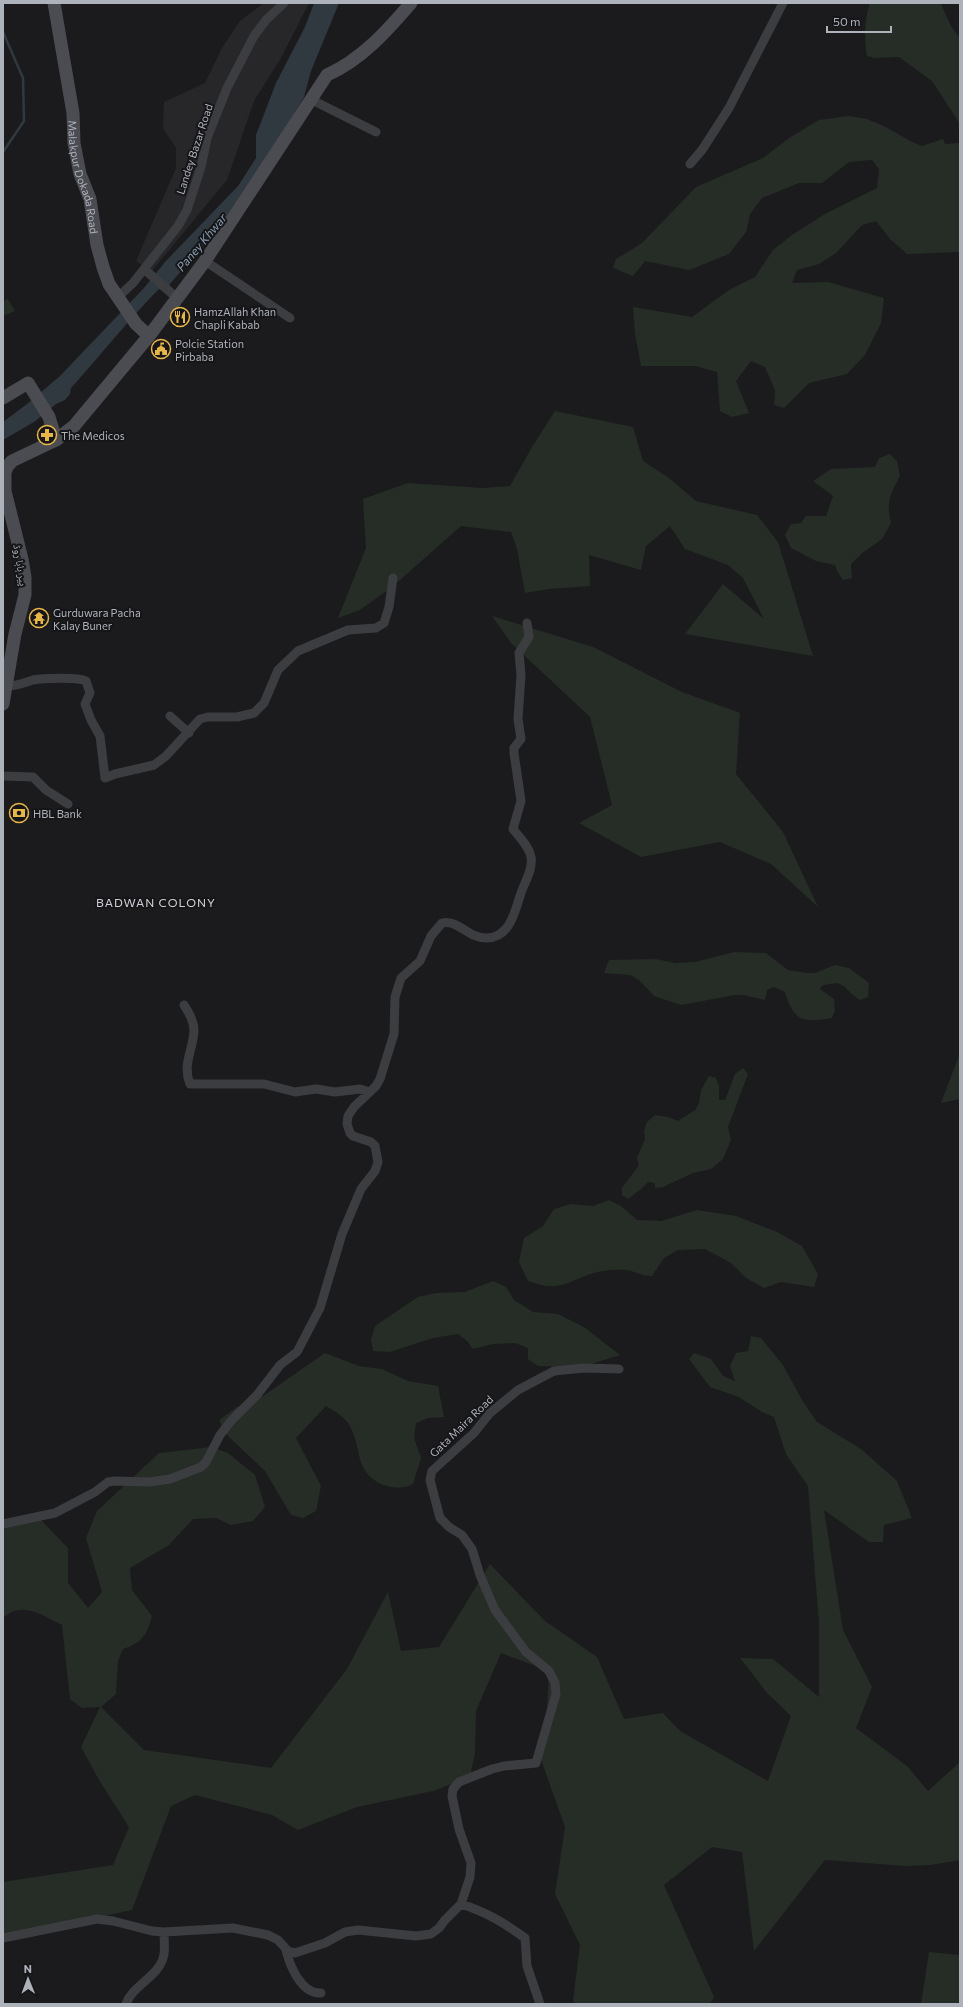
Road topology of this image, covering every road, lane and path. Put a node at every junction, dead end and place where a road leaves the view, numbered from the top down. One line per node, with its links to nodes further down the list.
1 (54, 3): 11 (main road, Malakpur Dokada Road)
2 (284, 3): 9 (street, Landey Bazar Road)
3 (411, 3): 5 (main road)
4 (783, 3): 7 (street)
5 (310, 100): 6 (street); 8 (main road)
6 (376, 132)
7 (690, 164)
8 (205, 261): 10 (main road); 12 (street)
9 (144, 269): 10 (street); 11 (street, Landey Bazar Road)
10 (177, 298): 13 (main road)
11 (120, 300): 13 (main road, Malakpur Dokada Road)
12 (290, 318)
13 (149, 336): 15 (main road)
14 (3, 398): 15 (main road)
15 (56, 440): 18 (main road, پیر بابا روڈ)
16 (393, 578): 21 (street)
17 (527, 623): 25 (street)
18 (6, 686): 19 (main road, پیر بابا روڈ); 21 (street)
19 (3, 704)
20 (170, 716): 21 (street)
21 (189, 733)
22 (3, 776): 23 (street)
23 (68, 804)
24 (184, 1005): 25 (street)
25 (369, 1092): 27 (street)
26 (619, 1369): 28 (street, Gata Maira Road)
27 (3, 1524)
28 (461, 1904): 31 (street, Gata Maira Road); 34 (street)
29 (164, 1932): 30 (street); 31 (street); 33 (street)
30 (3, 1938)
31 (286, 1950): 32 (street)
32 (321, 1994)
33 (126, 2004)
34 (540, 2004)

